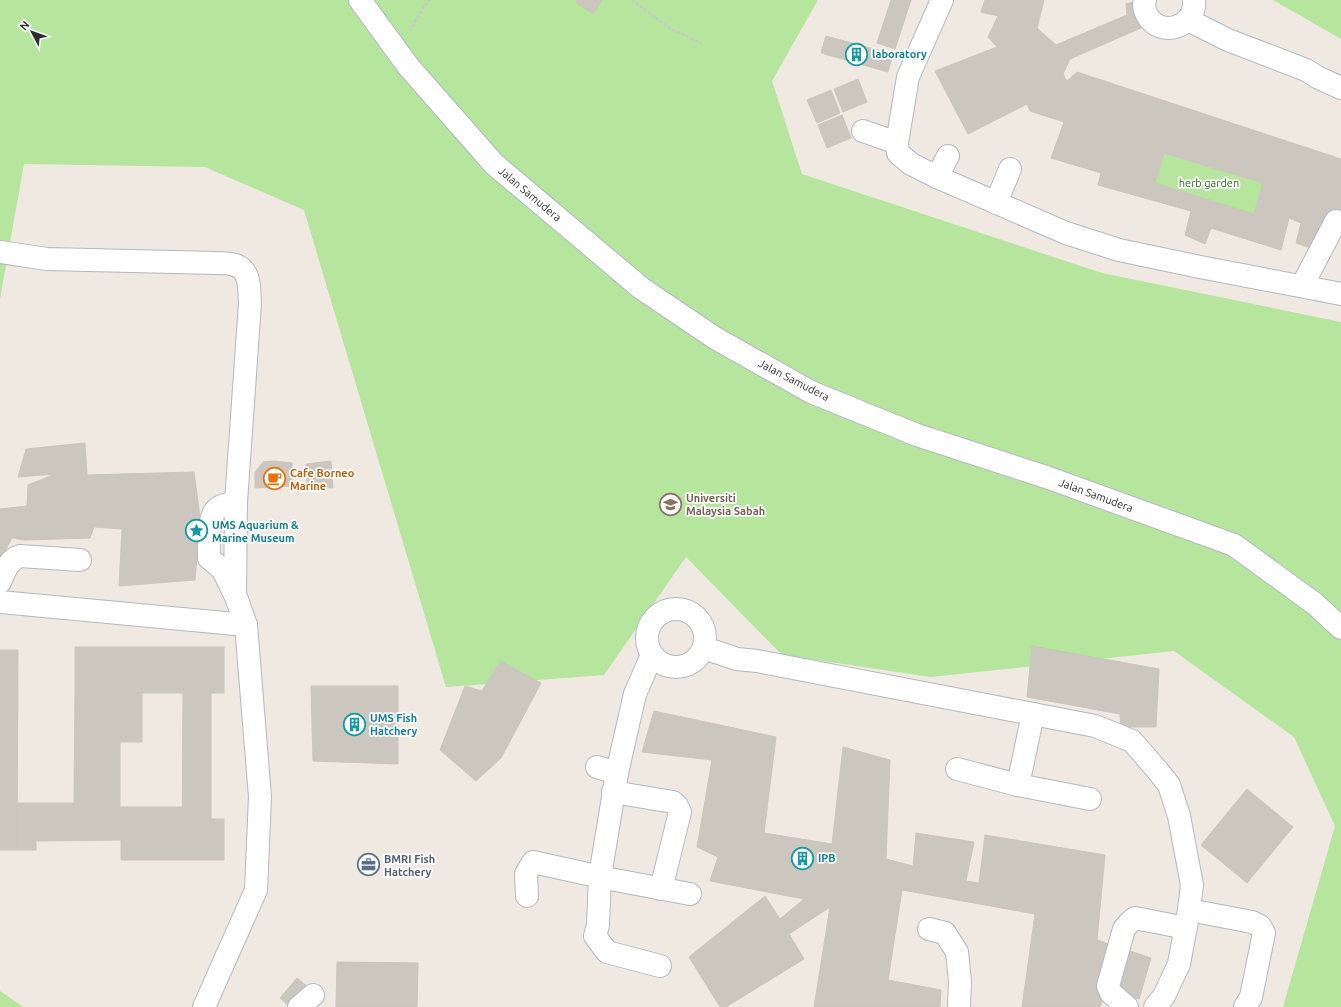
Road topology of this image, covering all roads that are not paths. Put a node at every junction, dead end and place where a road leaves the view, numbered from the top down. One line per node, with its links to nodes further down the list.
1 (360, 0): 18 (street, Jalan Samudera)
2 (942, 0): 7 (street)
3 (1145, 0): 4 (street)
4 (1191, 10): 5 (street)
5 (1341, 88)
6 (863, 130): 7 (street)
7 (897, 142): 9 (street)
8 (1010, 169): 9 (street)
9 (999, 197): 12 (street)
10 (1336, 221): 12 (street)
11 (0, 252): 17 (street)
12 (1302, 286): 13 (street)
13 (1341, 294)
14 (80, 560): 15 (street)
15 (0, 582)
16 (0, 602): 17 (street)
17 (246, 625): 33 (street)
18 (1341, 628)
19 (704, 648): 20 (street); 20 (street); 21 (street)
20 (652, 655): 23 (street)
21 (1033, 714): 24 (street); 30 (street)
22 (957, 770): 24 (street)
23 (609, 777): 26 (street); 27 (street)
24 (1018, 785): 25 (street)
25 (1090, 799)
26 (600, 876): 27 (street); 29 (street); 32 (street)
27 (661, 889): 28 (street)
28 (690, 894)
29 (527, 896)
30 (1187, 919): 35 (street); 36 (street); 37 (street)
31 (929, 929): 34 (street)
32 (660, 966)
33 (204, 1007)
34 (959, 1007)
35 (1127, 1007)
36 (1155, 1007)
37 (1245, 1007)

